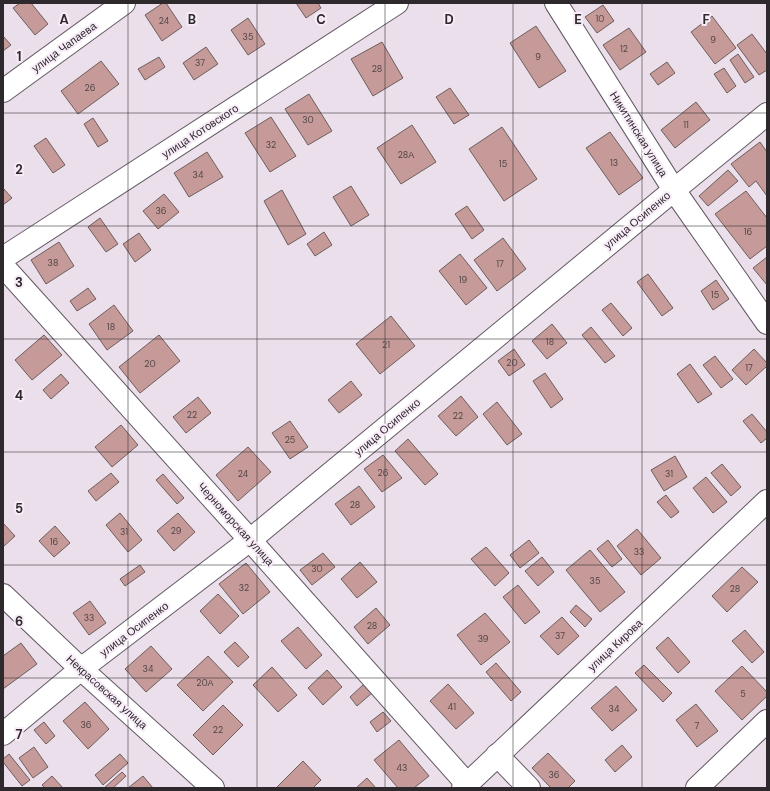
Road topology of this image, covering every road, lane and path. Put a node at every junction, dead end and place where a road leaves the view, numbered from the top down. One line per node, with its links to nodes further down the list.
1 (124, 3): 4 (street, улица Чапаева)
2 (397, 3): 7 (street, улица Котовского)
3 (556, 3): 6 (street, Никитинская улица)
4 (3, 91)
5 (767, 114): 6 (street, улица Осипенко)
6 (674, 190): 9 (street, Никитинская улица); 11 (street, улица Осипенко)
7 (3, 258)
8 (3, 266): 11 (street, Черноморская улица)
9 (767, 323)
10 (767, 501): 16 (street, улица Кирова)
11 (250, 540): 13 (street, улица Осипенко); 18 (street, Черноморская улица)
12 (3, 595): 13 (street, Некрасовская улица)
13 (81, 669): 15 (street, улица Осипенко); 17 (street, Некрасовская улица)
14 (767, 721): 20 (street)
15 (3, 734)
16 (497, 755): 18 (street, улица Кирова); 19 (street)
17 (201, 784)
18 (465, 786)
19 (529, 788)
20 (697, 788)

